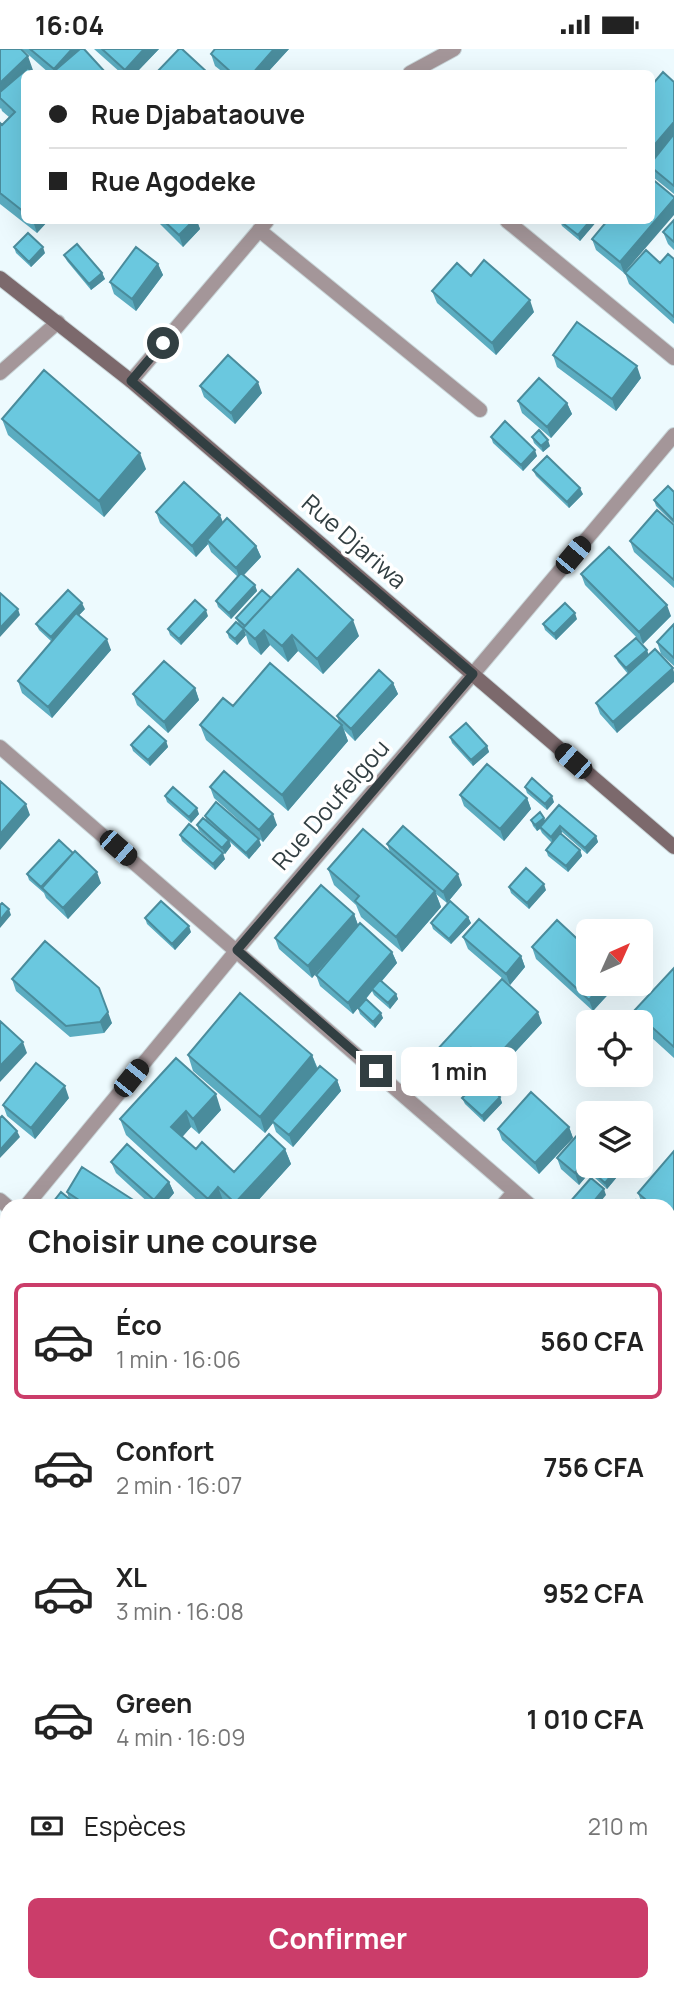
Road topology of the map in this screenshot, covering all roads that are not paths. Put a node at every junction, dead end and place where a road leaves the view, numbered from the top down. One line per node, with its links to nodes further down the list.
1 (454, 49): 2 (street)
2 (416, 70)
3 (511, 224): 7 (street)
4 (263, 225): 9 (street); 10 (street)
5 (0, 278): 6 (street, Rue Djariwa)
6 (58, 322): 8 (street); 9 (street, Rue Djariwa)
7 (674, 358)
8 (0, 373)
9 (131, 381): 12 (street, Rue Djariwa)
10 (480, 410)
11 (674, 435): 12 (street, Rue Doufelgou)
12 (473, 674): 14 (street, Rue Djariwa); 15 (street, Rue Doufelgou)
13 (0, 747): 15 (street)
14 (674, 847)
15 (237, 950): 16 (street); 17 (street, Rue Doufelgou)
16 (514, 1192): 18 (street); 19 (street)
17 (32, 1199)
18 (508, 1199)
19 (522, 1199)

